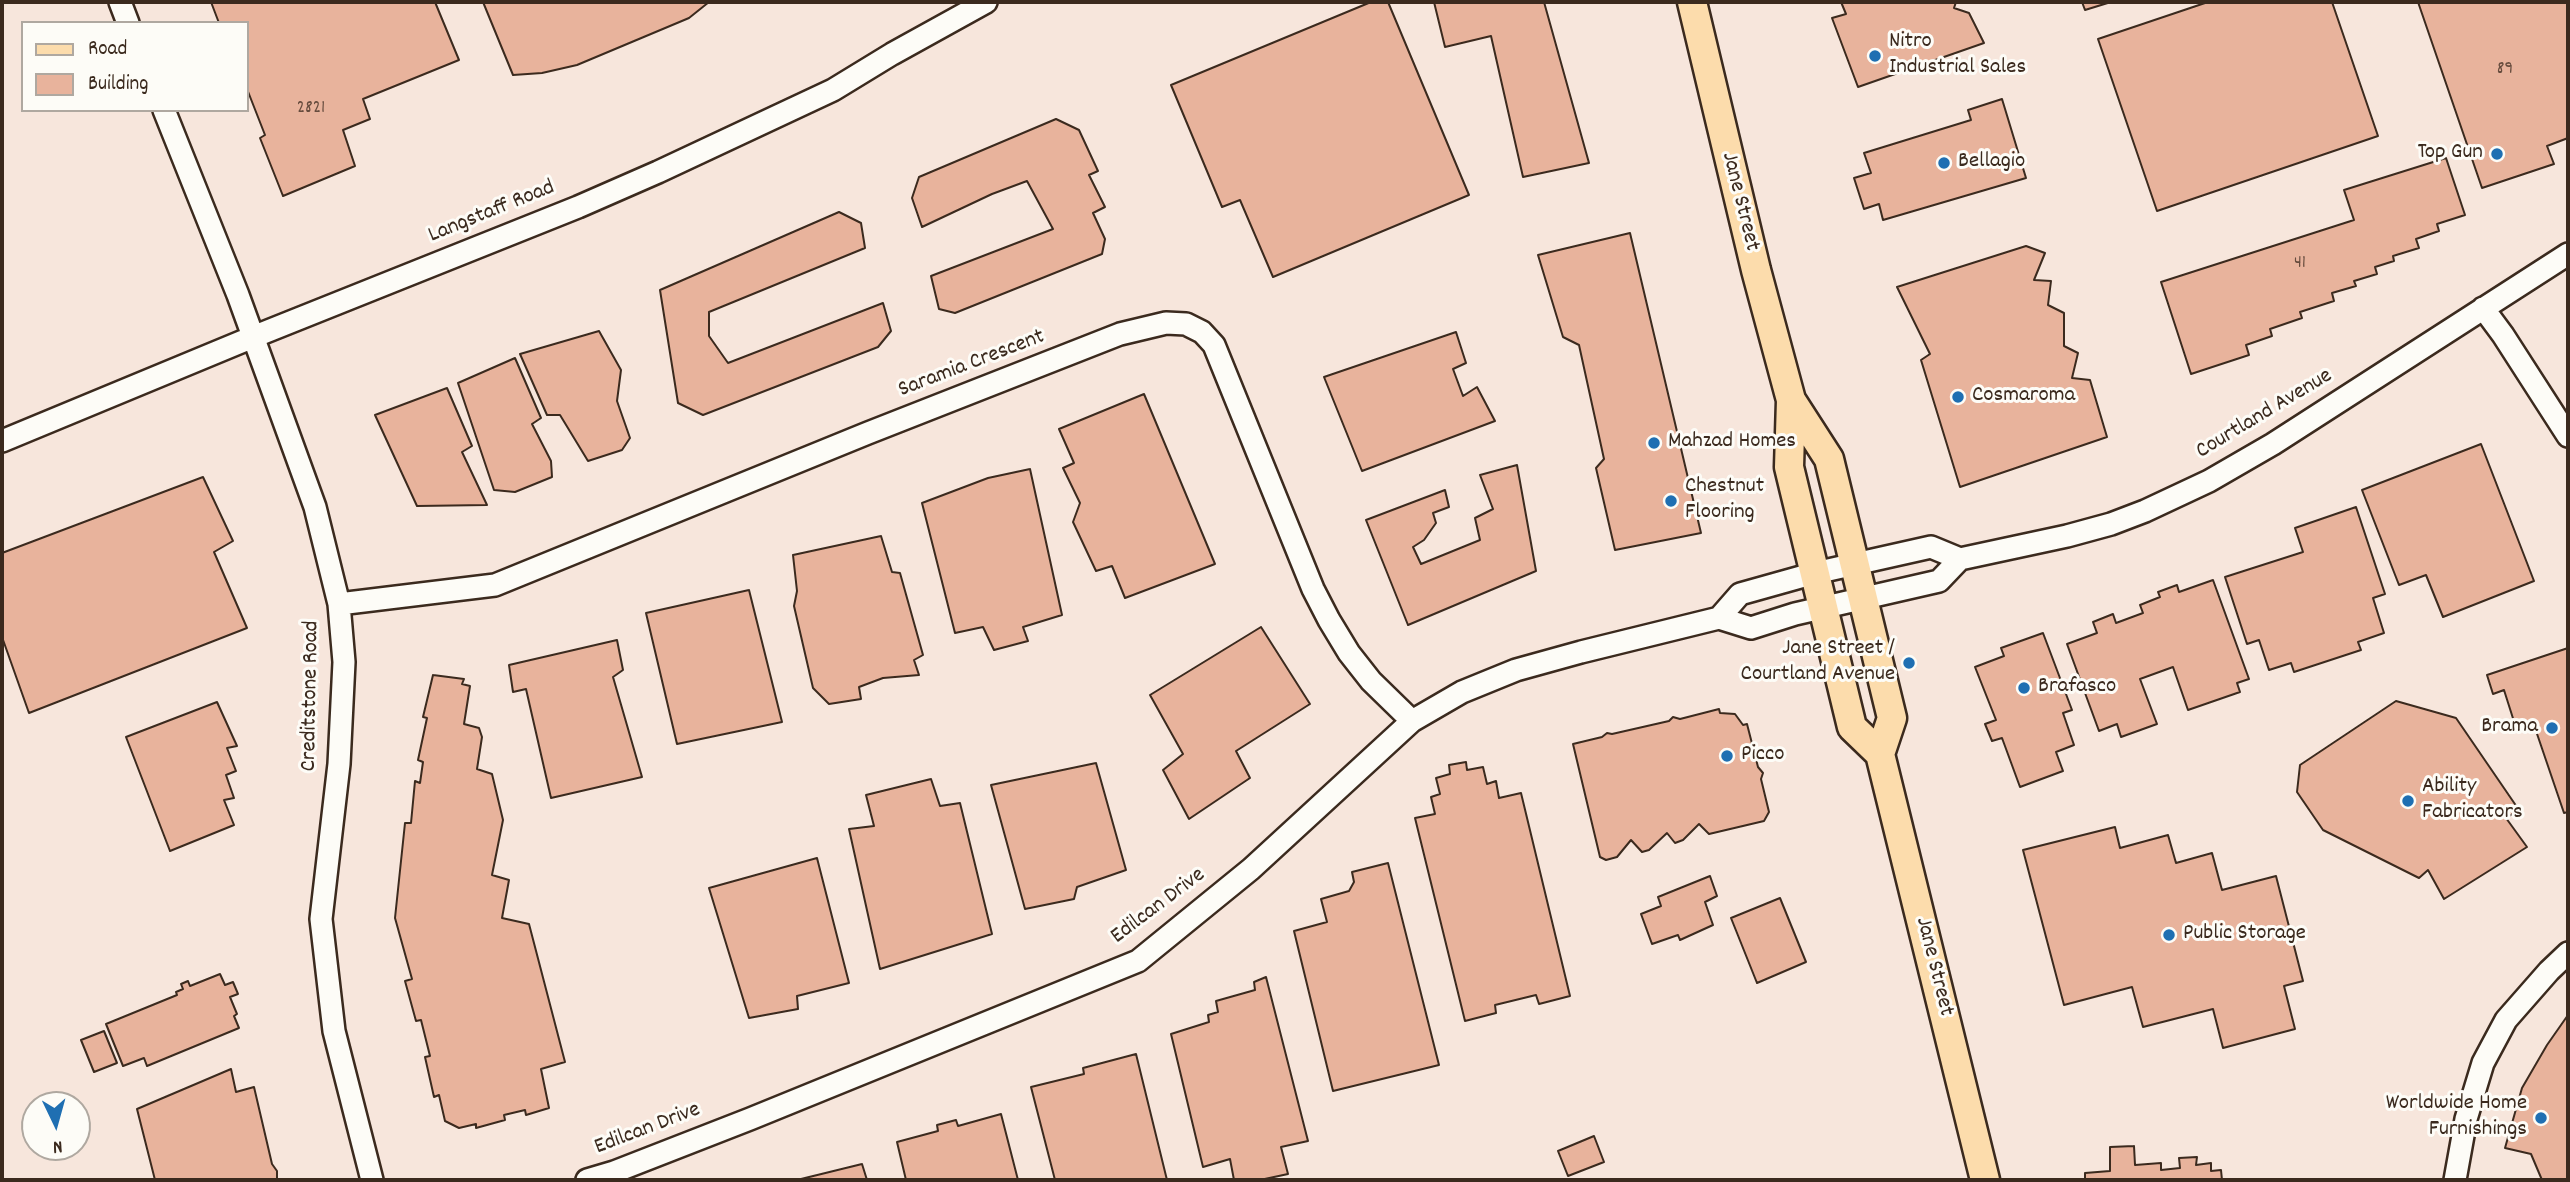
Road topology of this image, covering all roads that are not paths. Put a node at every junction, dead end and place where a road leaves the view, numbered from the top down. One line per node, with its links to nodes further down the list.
1 (120, 2): 4 (street)
2 (986, 2): 8 (street, Langstaff Road)
3 (1692, 2): 9 (main road, Jane Street)
4 (127, 21)
5 (165, 112): 8 (street, Creditstone Road)
6 (2568, 254): 7 (street, Courtland Avenue)
7 (2483, 308): 10 (street); 12 (street, Courtland Avenue)
8 (253, 337): 11 (street, Langstaff Road); 16 (street, Creditstone Road)
9 (1791, 400): 13 (main road, Jane Street); 14 (main road, Jane Street)
10 (2568, 436)
11 (2, 441)
12 (1961, 559): 13 (street); 15 (street)
13 (1854, 564): 14 (street); 15 (main road, Jane Street)
14 (1815, 573): 17 (main road, Jane Street); 18 (street)
15 (1862, 598): 17 (street); 20 (main road, Jane Street)
16 (340, 604): 19 (street, Saramia Crescent); 22 (street, Creditstone Road)
17 (1823, 607): 18 (street, Edilcan Drive); 20 (main road, Jane Street)
18 (1719, 618): 19 (street, Edilcan Drive)
19 (1412, 721): 23 (street, Edilcan Drive)
20 (1880, 754): 24 (main road, Jane Street)
21 (2568, 953): 25 (street)
22 (372, 1180)
23 (587, 1180)
24 (1985, 1180)
25 (2455, 1180)

